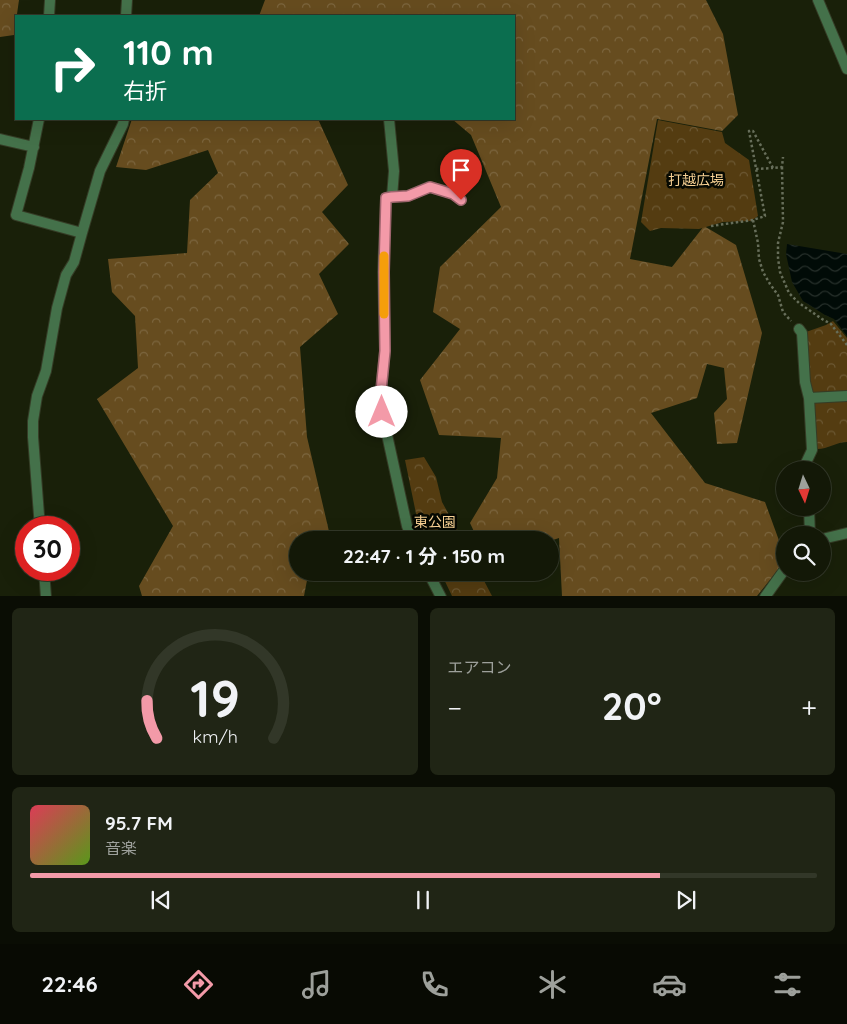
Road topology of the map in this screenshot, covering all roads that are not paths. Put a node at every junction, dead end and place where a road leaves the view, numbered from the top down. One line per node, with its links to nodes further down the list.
1 (50, 0): 4 (street)
2 (127, 0): 5 (street)
3 (818, 0): 6 (street)
4 (49, 15)
5 (126, 15)
6 (847, 69)
7 (39, 120): 11 (street)
8 (124, 120): 14 (street)
9 (389, 120): 12 (street)
10 (0, 140): 11 (street)
11 (34, 147): 14 (street)
12 (392, 197): 13 (street); 20 (street)
13 (461, 200)
14 (82, 234): 19 (street)
15 (799, 329): 17 (street)
16 (847, 396): 17 (street)
17 (809, 398): 18 (street)
18 (808, 461)
19 (39, 516)
20 (410, 531)
21 (847, 533): 22 (street)
22 (831, 537)
23 (45, 581): 26 (street)
24 (433, 581): 27 (street)
25 (776, 581): 28 (street)
26 (46, 596)
27 (441, 596)
28 (765, 596)

